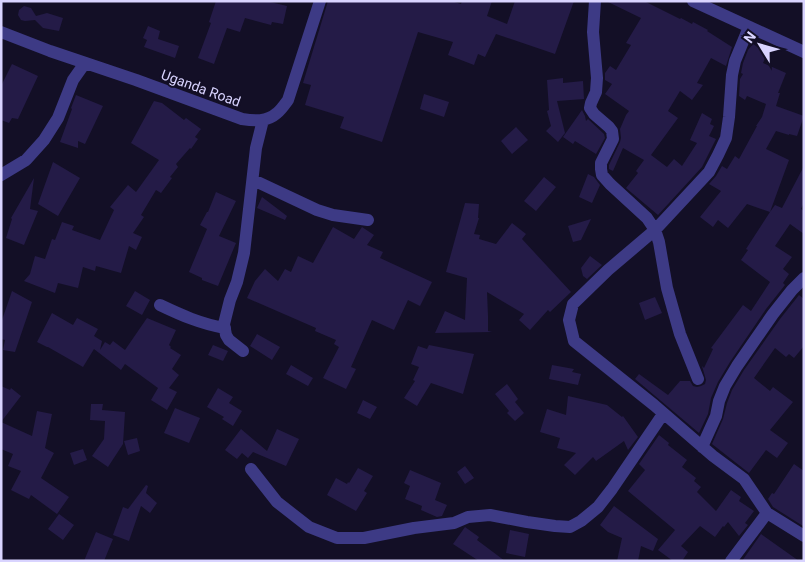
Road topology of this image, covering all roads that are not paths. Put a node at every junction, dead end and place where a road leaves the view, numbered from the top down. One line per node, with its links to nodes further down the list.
1 (320, 1): 8 (street)
2 (595, 1): 12 (street)
3 (693, 1): 4 (street)
4 (749, 27): 6 (street); 12 (street)
5 (1, 32): 7 (street, Uganda Road)
6 (804, 52)
7 (85, 63): 8 (street, Uganda Road); 9 (street)
8 (263, 120): 10 (street)
9 (1, 176)
10 (253, 180): 11 (street); 15 (street)
11 (368, 220)
12 (655, 230): 17 (street); 18 (street)
13 (804, 278): 19 (street)
14 (160, 305): 15 (street)
15 (225, 328): 16 (street)
16 (243, 351)
17 (698, 379)
18 (663, 414): 19 (street); 20 (street)
19 (702, 447): 21 (street)
20 (250, 469)
21 (767, 513): 22 (street); 23 (street)
22 (804, 536)
23 (731, 561)

